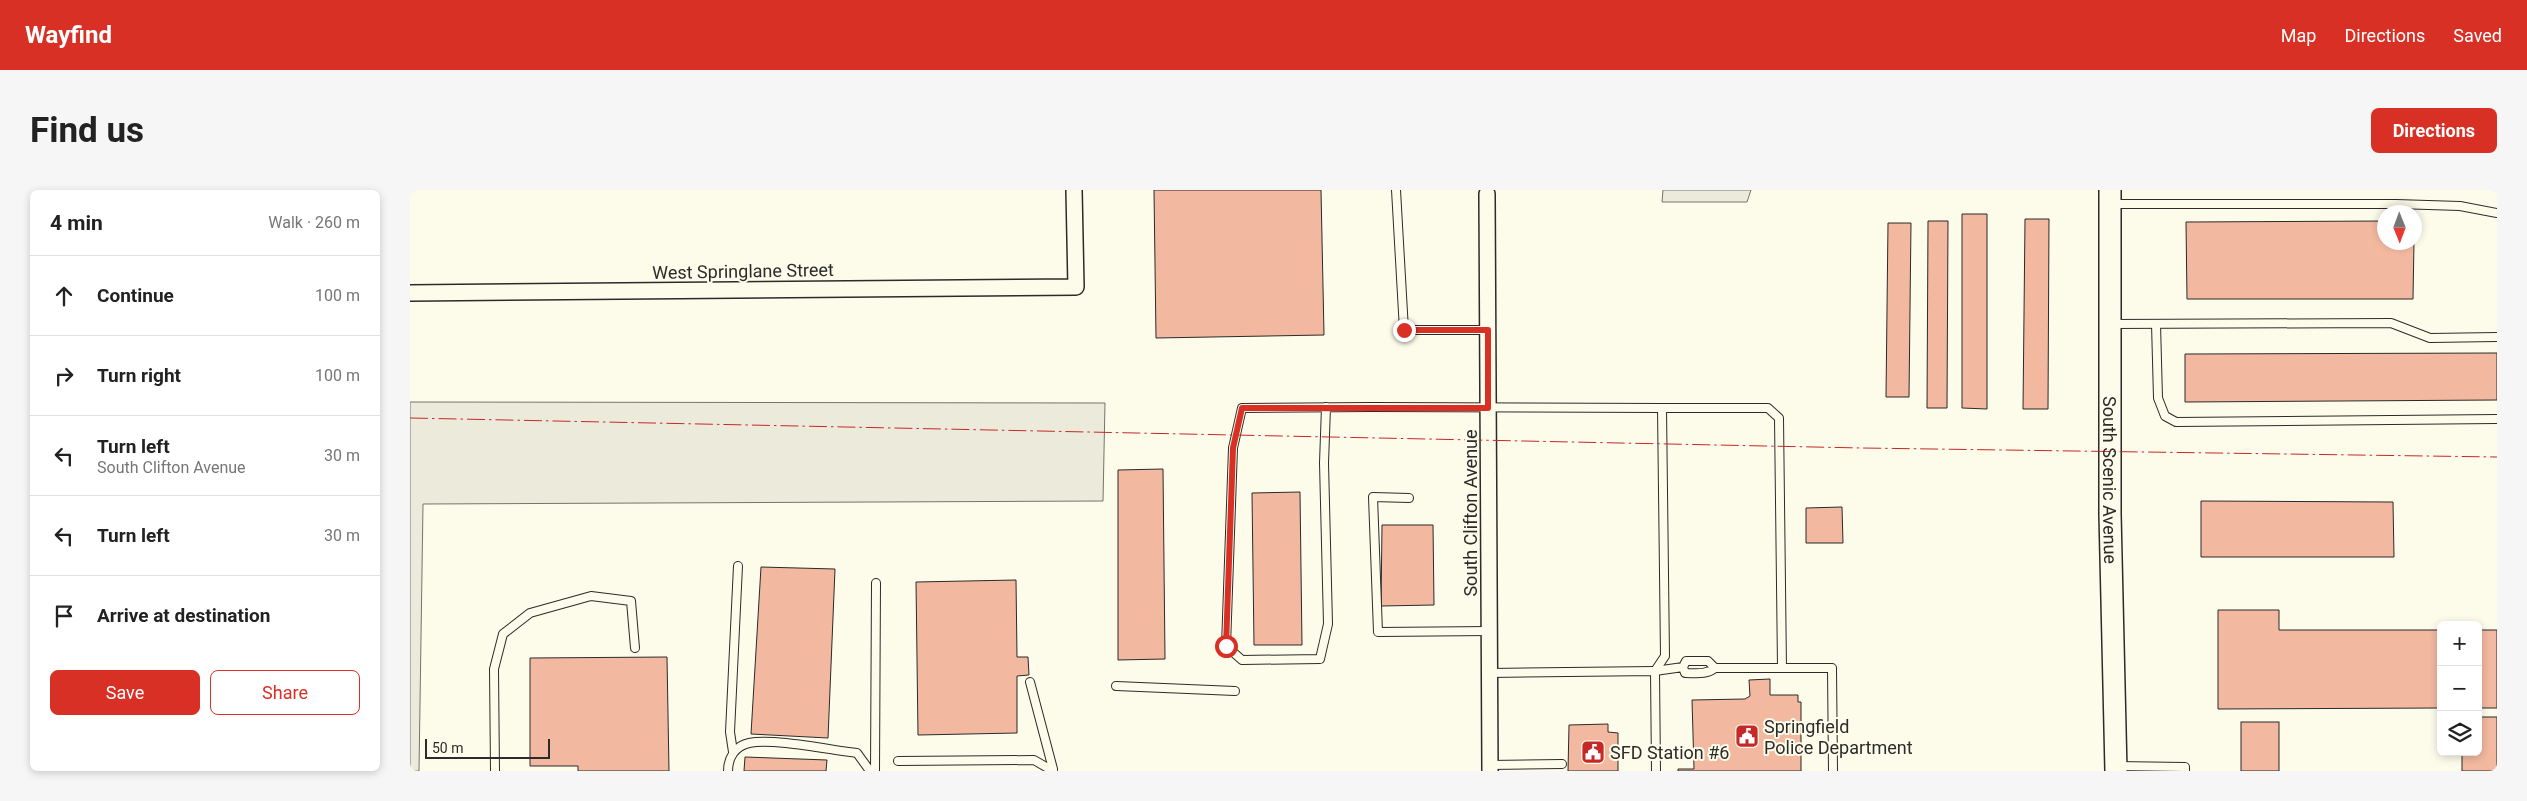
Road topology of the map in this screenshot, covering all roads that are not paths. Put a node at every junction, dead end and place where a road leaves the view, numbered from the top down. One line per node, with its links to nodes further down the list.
1 (1074, 190): 6 (street, West Springlane Street)
2 (1396, 190): 9 (lane)
3 (1486, 192): 9 (street, South Clifton Avenue)
4 (2110, 197): 5 (lane); 7 (main road, South Scenic Avenue)
5 (2497, 213)
6 (410, 293)
7 (2110, 324): 8 (lane); 32 (main road, South Scenic Avenue)
8 (2156, 324): 10 (lane); 14 (lane)
9 (1488, 330): 12 (street, South Clifton Avenue)
10 (2497, 337)
11 (1326, 407): 11 (lane); 12 (lane)
12 (1488, 408): 13 (lane); 18 (street, South Clifton Avenue)
13 (1662, 408): 22 (lane); 23 (lane)
14 (2497, 419)
15 (1409, 498): 18 (lane)
16 (738, 566): 28 (lane)
17 (876, 583): 37 (lane)
18 (1490, 631): 24 (street, South Clifton Avenue)
19 (635, 648): 34 (lane)
20 (1683, 667): 21 (lane); 21 (lane); 23 (lane)
21 (1715, 668): 22 (lane)
22 (1782, 668): 39 (lane)
23 (1655, 671): 24 (lane); 38 (lane)
24 (1490, 673): 31 (street, South Clifton Avenue)
25 (1030, 682): 33 (lane)
26 (1116, 686): 27 (lane)
27 (1235, 691)
28 (733, 752): 35 (lane); 36 (lane)
29 (898, 761): 33 (lane)
30 (1562, 764): 31 (lane)
31 (1490, 768)
32 (2116, 769): 40 (lane)
33 (1053, 770)
34 (495, 771)
35 (728, 771)
36 (870, 771)
37 (875, 771)
38 (1656, 771)
39 (1833, 771)
40 (2185, 771)

